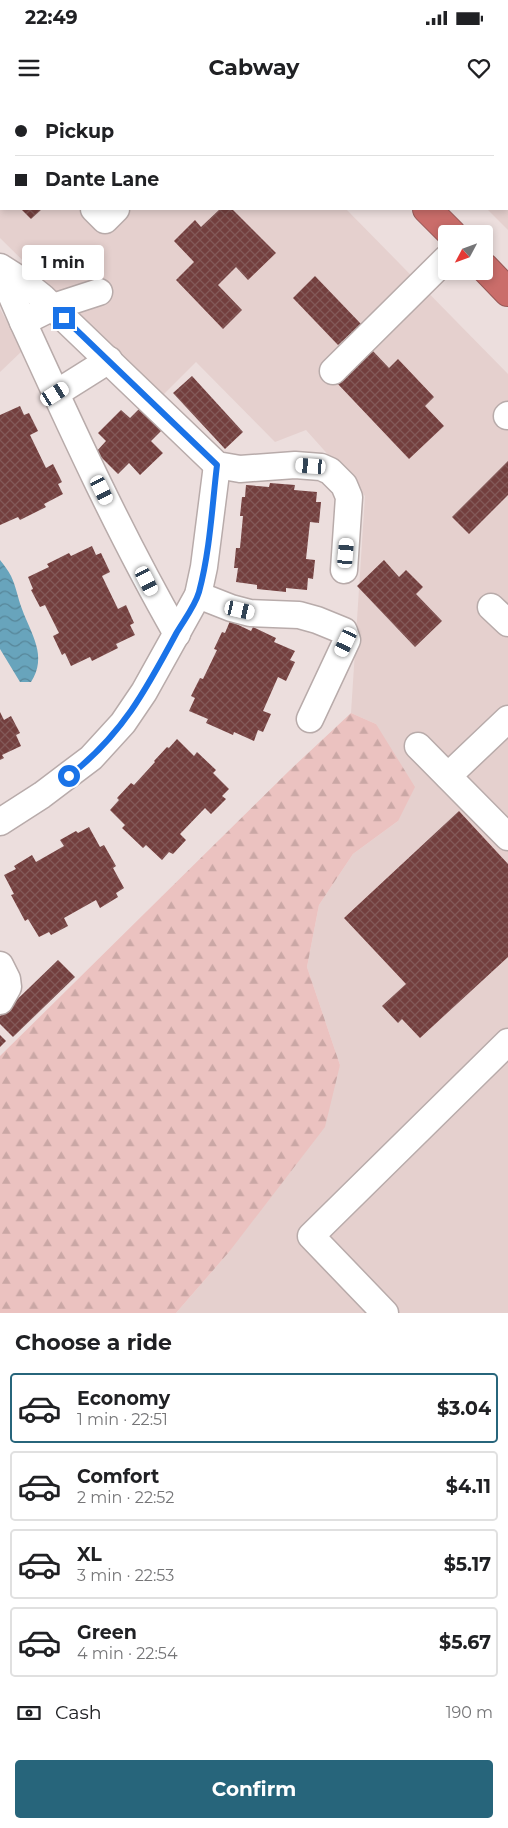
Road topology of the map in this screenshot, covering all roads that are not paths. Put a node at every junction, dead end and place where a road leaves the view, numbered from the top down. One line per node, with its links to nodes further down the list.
1 (95, 210): 2 (lane)
2 (115, 210)
3 (429, 210): 4 (highway)
4 (443, 225)
5 (438, 267): 13 (lane)
6 (0, 268): 10 (lane); 11 (lane)
7 (493, 276): 9 (highway)
8 (99, 292): 10 (lane)
9 (508, 292)
10 (53, 307): 11 (lane); 12 (lane)
11 (23, 322): 14 (lane)
12 (109, 360): 14 (lane); 15 (lane)
13 (333, 370)
14 (55, 394): 18 (lane)
15 (217, 465): 16 (lane); 17 (lane)
16 (344, 570)
17 (198, 595): 18 (lane); 19 (lane)
18 (177, 634): 23 (lane)
19 (310, 719)
20 (508, 719): 22 (lane)
21 (418, 746): 22 (lane)
22 (448, 776): 24 (lane)
23 (0, 822)
24 (508, 837)
25 (0, 965): 26 (lane)
26 (0, 1001)
27 (508, 1042): 28 (lane)
28 (385, 1313)

